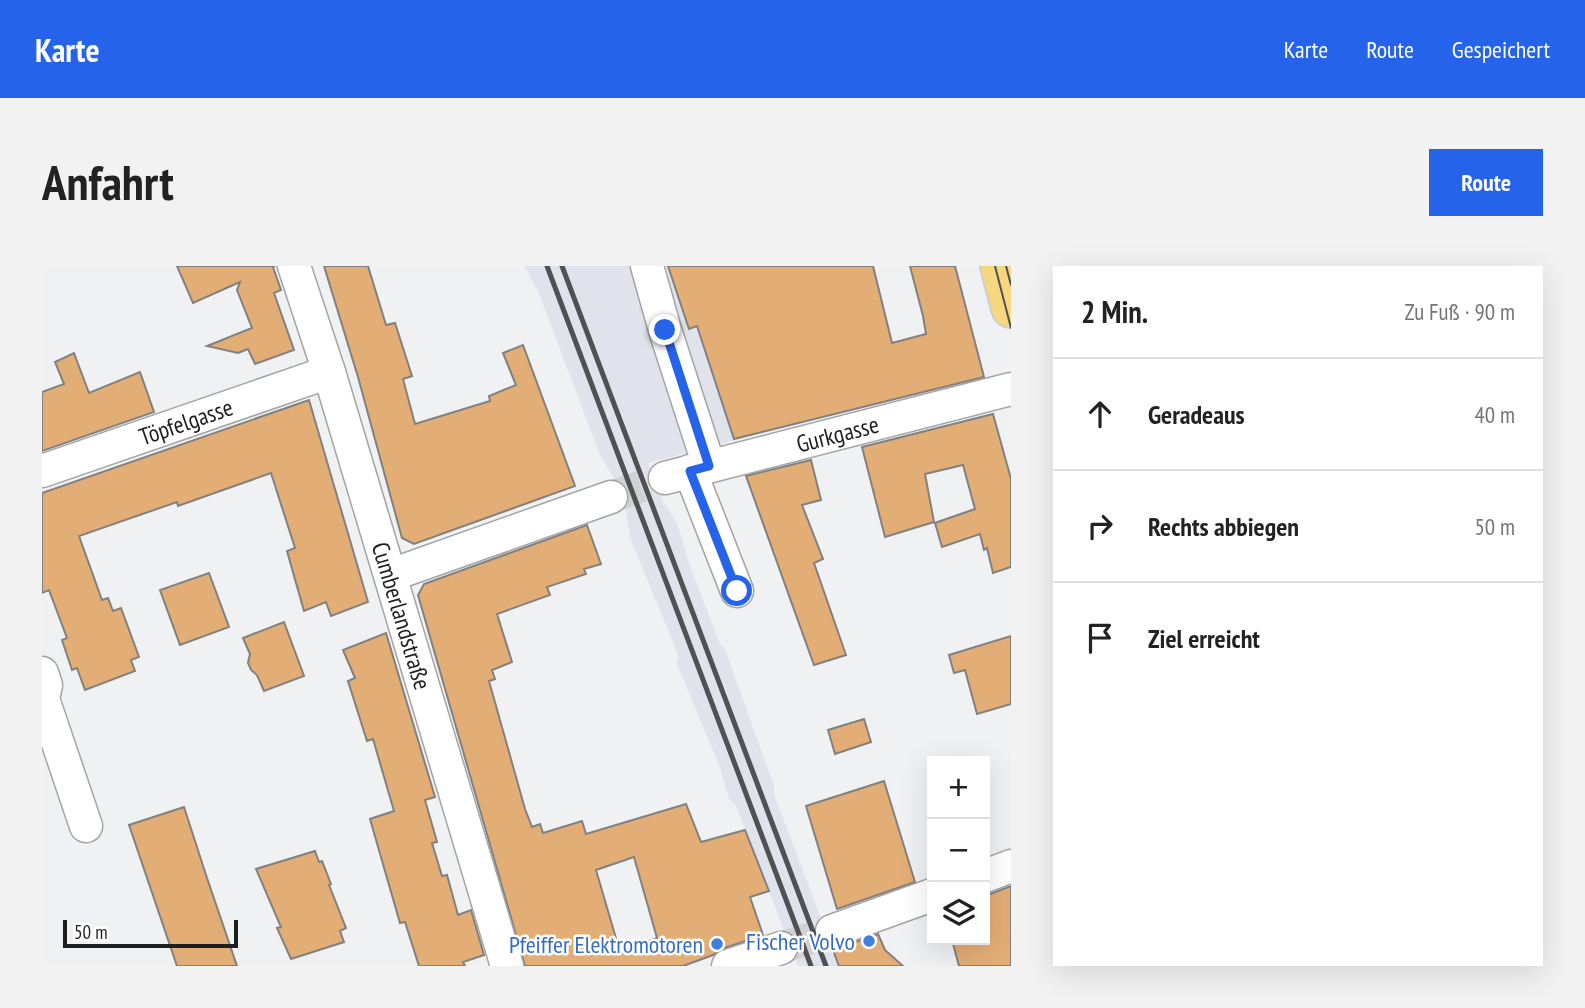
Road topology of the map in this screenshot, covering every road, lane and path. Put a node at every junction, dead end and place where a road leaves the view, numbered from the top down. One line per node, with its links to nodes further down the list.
1 (293, 266): 5 (street, Cumberlandstraße)
2 (647, 266): 8 (street)
3 (1000, 266): 4 (main road)
4 (1011, 308)
5 (329, 372): 7 (street, Töpfelgasse); 10 (street, Cumberlandstraße)
6 (1011, 389): 8 (street, Gurkgasse)
7 (42, 471)
8 (688, 472): 11 (street)
9 (611, 497): 10 (street)
10 (391, 575): 19 (street, Cumberlandstraße)
11 (737, 591)
12 (42, 673): 13 (street)
13 (86, 826)
14 (1011, 866): 15 (street)
15 (990, 874)
16 (927, 897): 17 (street)
17 (832, 931)
18 (781, 948): 20 (street)
19 (507, 966)
20 (728, 966)

